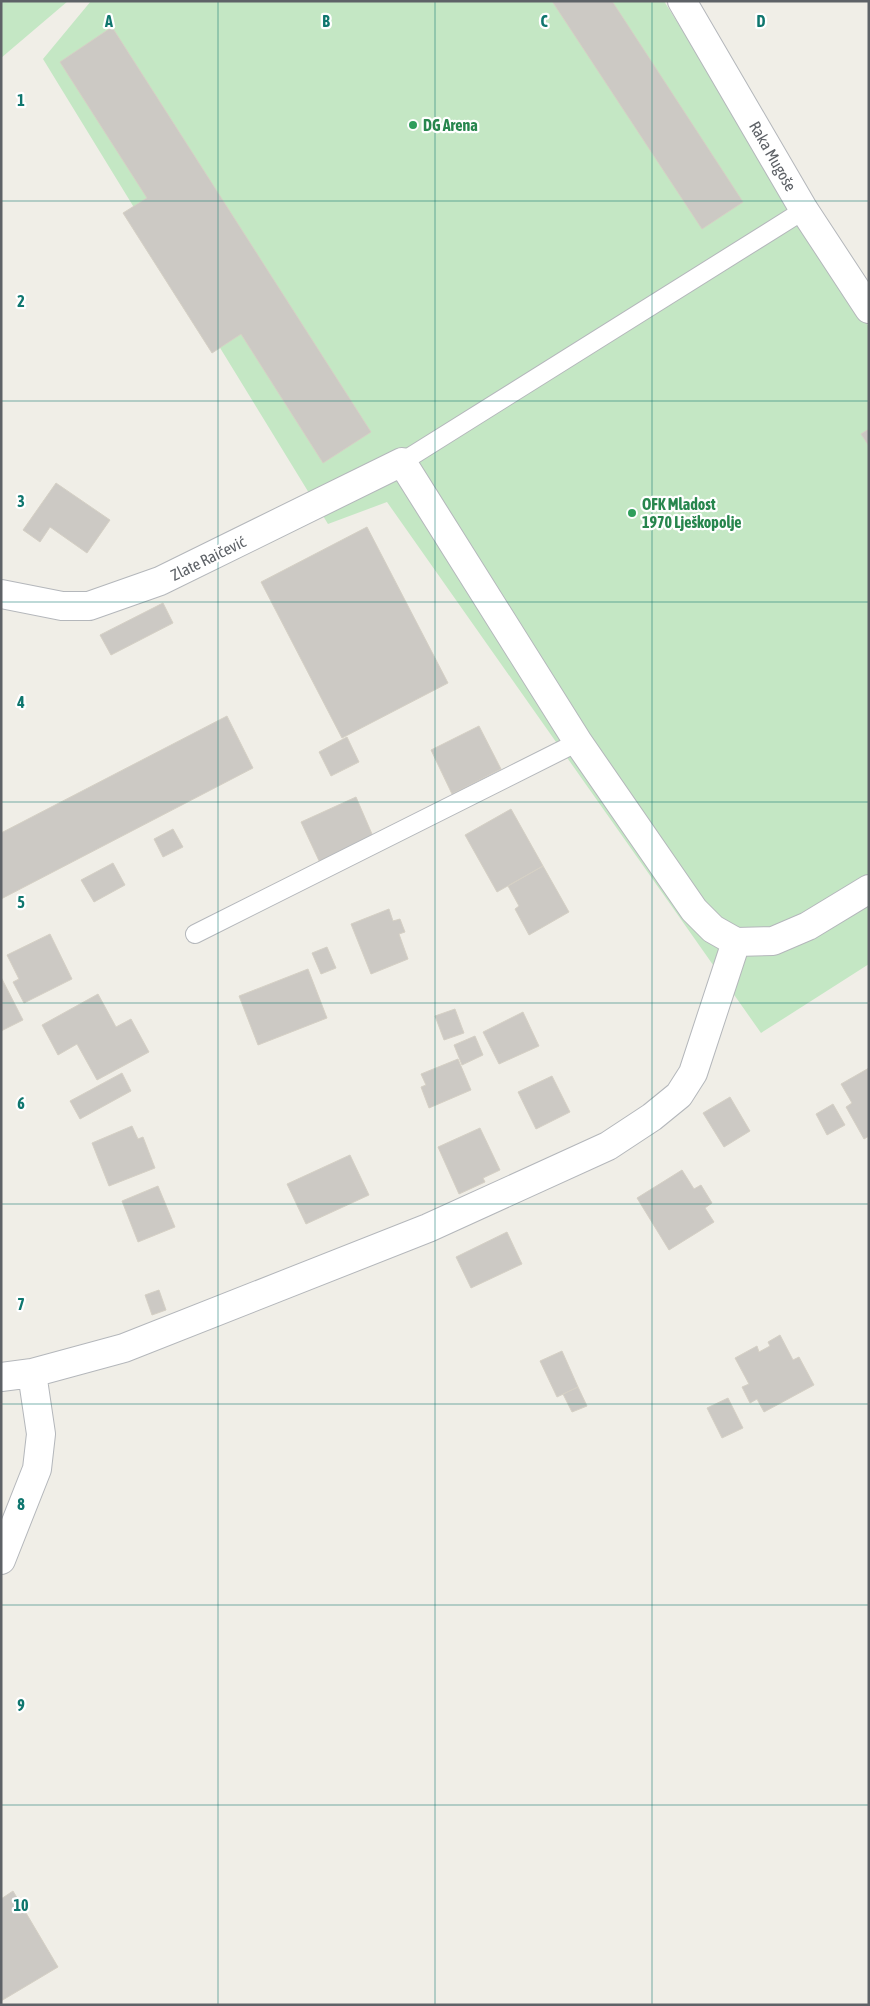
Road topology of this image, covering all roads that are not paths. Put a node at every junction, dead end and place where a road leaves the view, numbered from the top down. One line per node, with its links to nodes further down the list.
1 (682, 1): 2 (street, Raka Mugoše)
2 (804, 210): 3 (street, Raka Mugoše); 4 (lane)
3 (869, 309)
4 (402, 462): 5 (street, Zlate Raičević); 6 (street)
5 (1, 594)
6 (578, 742): 8 (lane); 9 (street)
7 (869, 889): 9 (street)
8 (195, 934)
9 (736, 942): 10 (street)
10 (32, 1373): 11 (street); 12 (street)
11 (1, 1377)
12 (1, 1560)

